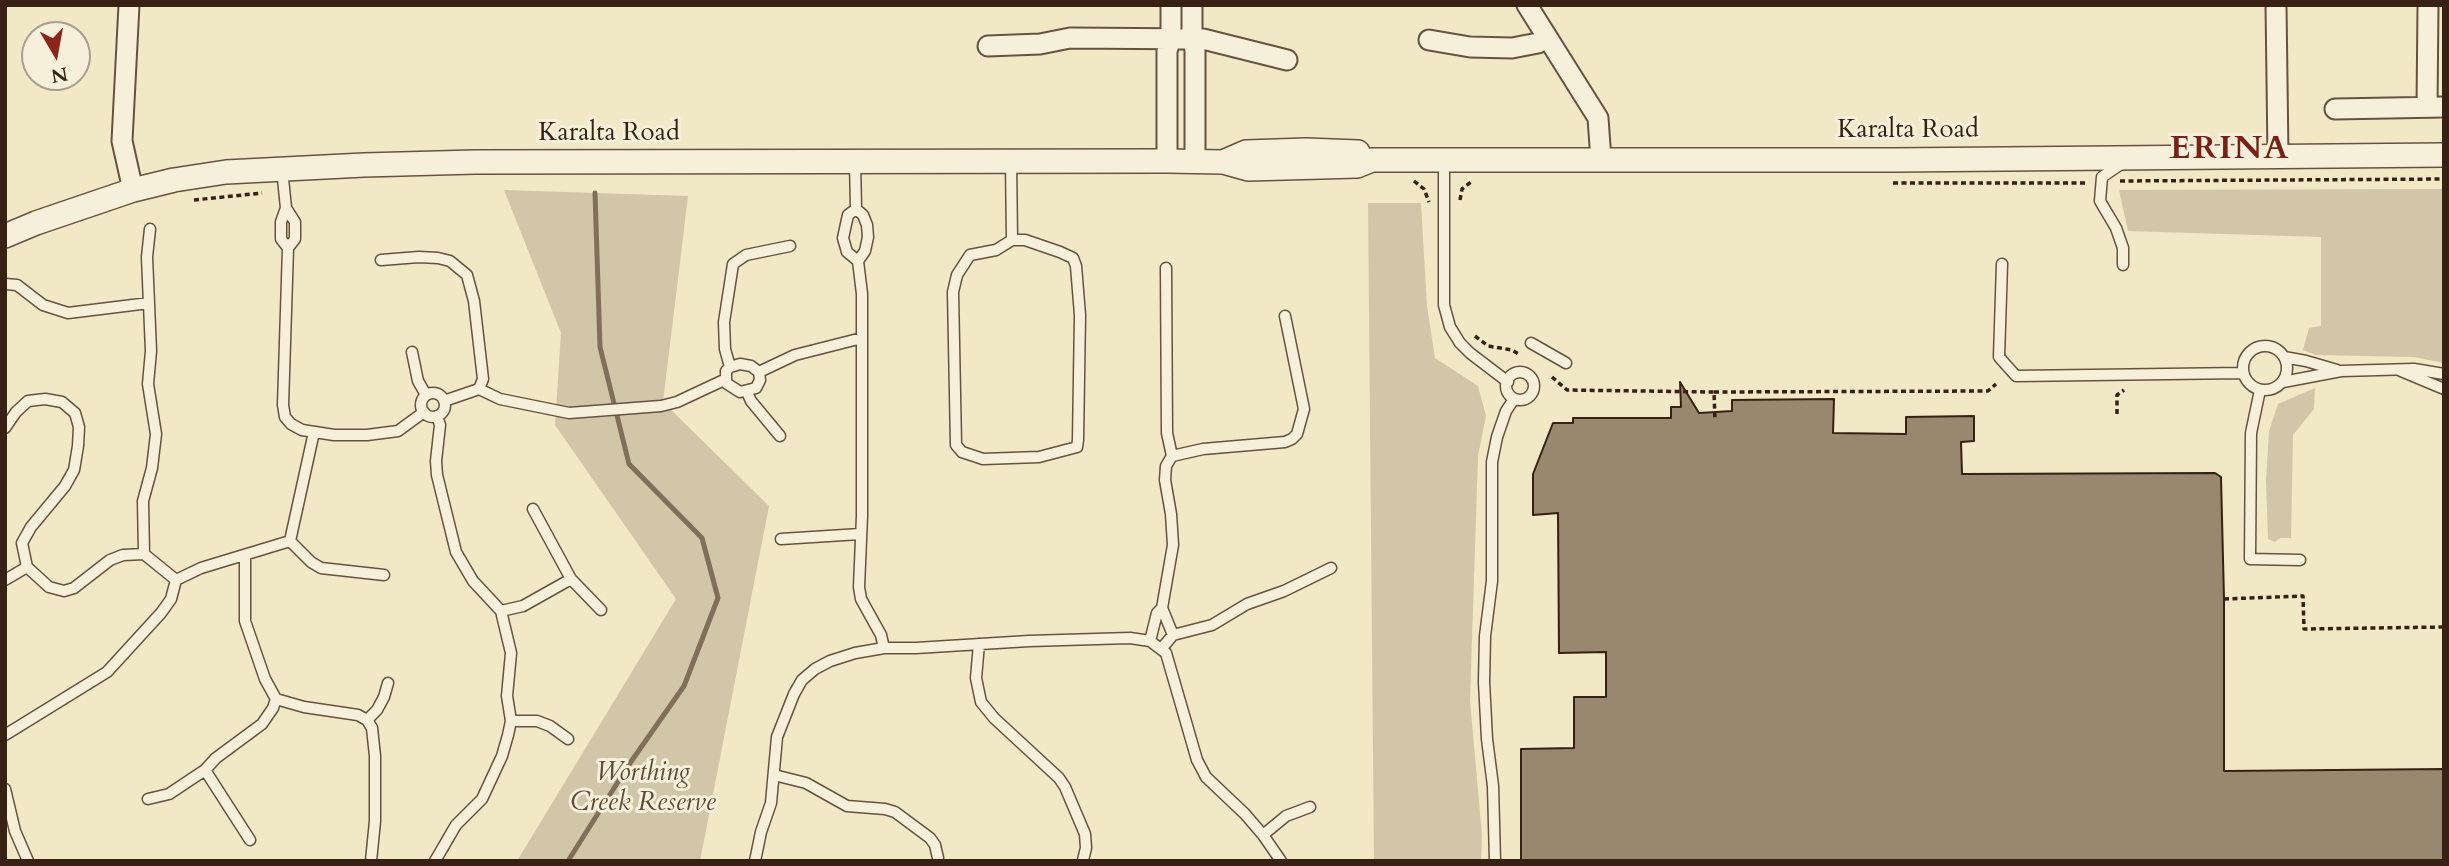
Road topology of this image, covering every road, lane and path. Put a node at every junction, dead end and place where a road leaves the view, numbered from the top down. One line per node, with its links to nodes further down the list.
1 (129, 5): 28 (street)
2 (1171, 5): 7 (street)
3 (1192, 5): 8 (street)
4 (1527, 5): 9 (street)
5 (2276, 5): 16 (street)
6 (2428, 5): 13 (street)
7 (1171, 38): 8 (street); 11 (street); 21 (street)
8 (1192, 38): 12 (street); 22 (street)
9 (1546, 38): 10 (street); 18 (street)
10 (1429, 40)
11 (988, 46)
12 (1287, 60)
13 (2435, 107): 14 (street)
14 (2334, 109)
15 (2444, 155): 16 (street, Karalta Road)
16 (2278, 156): 17 (street, Karalta Road)
17 (2130, 158): 18 (street, Karalta Road); 39 (lane)
18 (1601, 160): 23 (street, Karalta Road)
19 (855, 161): 20 (street, Karalta Road); 25 (street, Karalta Road); 30 (lane)
20 (1011, 161): 21 (street, Karalta Road); 34 (lane)
21 (1167, 161): 22 (street, Karalta Road)
22 (1195, 161): 23 (street, Karalta Road)
23 (1444, 161): 59 (lane)
24 (2444, 179): 27 (path)
25 (283, 180): 28 (street, Karalta Road); 29 (path); 76 (lane)
26 (1412, 181): 31 (path)
27 (2113, 183)
28 (133, 190): 33 (street, Karalta Road)
29 (184, 201)
30 (856, 209): 37 (lane); 37 (lane)
31 (1430, 213)
32 (150, 229): 42 (lane)
33 (5, 236)
34 (1012, 240): 34 (lane)
35 (790, 246): 51 (lane)
36 (381, 260): 63 (lane)
37 (858, 261): 45 (lane)
38 (2002, 264): 55 (lane)
39 (2123, 265)
40 (1166, 268): 78 (lane)
41 (5, 284): 42 (lane)
42 (149, 303): 83 (lane)
43 (1285, 316): 78 (lane)
44 (1475, 335): 48 (path)
45 (862, 338): 54 (lane); 80 (lane)
46 (1531, 343): 50 (lane)
47 (412, 352): 68 (lane)
48 (1520, 355)
49 (2284, 357): 53 (lane); 55 (lane); 60 (lane)
50 (1566, 363)
51 (730, 367): 54 (lane); 58 (lane)
52 (2397, 369): 53 (lane); 56 (lane); 64 (lane)
53 (2341, 371): 60 (lane)
54 (759, 372): 66 (lane)
55 (2243, 373): 65 (lane)
56 (2444, 374)
57 (1552, 377): 67 (path)
58 (724, 380): 63 (lane); 66 (lane)
59 (1508, 382): 69 (lane); 69 (lane)
60 (2283, 382): 65 (lane)
61 (1996, 384): 67 (path)
62 (2130, 387): 72 (path)
63 (479, 389): 70 (lane)
64 (2444, 389)
65 (2260, 390): 85 (lane)
66 (747, 391): 77 (lane)
67 (1714, 392): 74 (path)
68 (426, 396): 70 (lane); 71 (lane)
69 (1514, 399): 122 (lane)
70 (444, 401): 73 (lane)
71 (424, 412): 73 (lane); 76 (lane)
72 (2117, 414)
73 (438, 416): 95 (lane)
74 (1715, 421)
75 (5, 428): 86 (lane)
76 (314, 432): 82 (lane)
77 (780, 436)
78 (1172, 456): 93 (lane)
79 (533, 509): 89 (lane)
80 (860, 534): 81 (lane); 100 (lane)
81 (781, 539)
82 (290, 541): 84 (lane); 88 (lane)
83 (144, 554): 86 (lane); 91 (lane)
84 (245, 555): 91 (lane); 103 (lane)
85 (2300, 561)
86 (27, 567): 90 (lane)
87 (1331, 568): 97 (lane)
88 (384, 575)
89 (571, 579): 94 (lane); 95 (lane)
90 (5, 580)
91 (176, 580): 106 (lane)
92 (2224, 598): 96 (path)
93 (1162, 608): 97 (lane); 98 (lane)
94 (601, 610)
95 (501, 611): 105 (lane)
96 (2444, 627)
97 (1174, 635): 101 (lane)
98 (1150, 641): 99 (lane); 101 (lane)
99 (979, 644): 100 (lane); 116 (lane)
100 (884, 648): 109 (lane)
101 (1161, 648): 113 (lane)
102 (388, 683): 104 (lane)
103 (276, 699): 104 (lane); 108 (lane)
104 (367, 720): 118 (lane)
105 (511, 722): 107 (lane); 119 (lane)
106 (5, 735)
107 (568, 739)
108 (205, 771): 111 (lane); 114 (lane)
109 (774, 775): 115 (lane); 120 (lane)
110 (5, 789): 117 (lane)
111 (148, 799)
112 (1310, 807): 113 (lane)
113 (1264, 835): 121 (lane)
114 (250, 840)
115 (939, 860)
116 (1083, 860)
117 (29, 861)
118 (371, 861)
119 (435, 861)
120 (755, 861)
121 (1281, 861)
122 (1495, 861)

